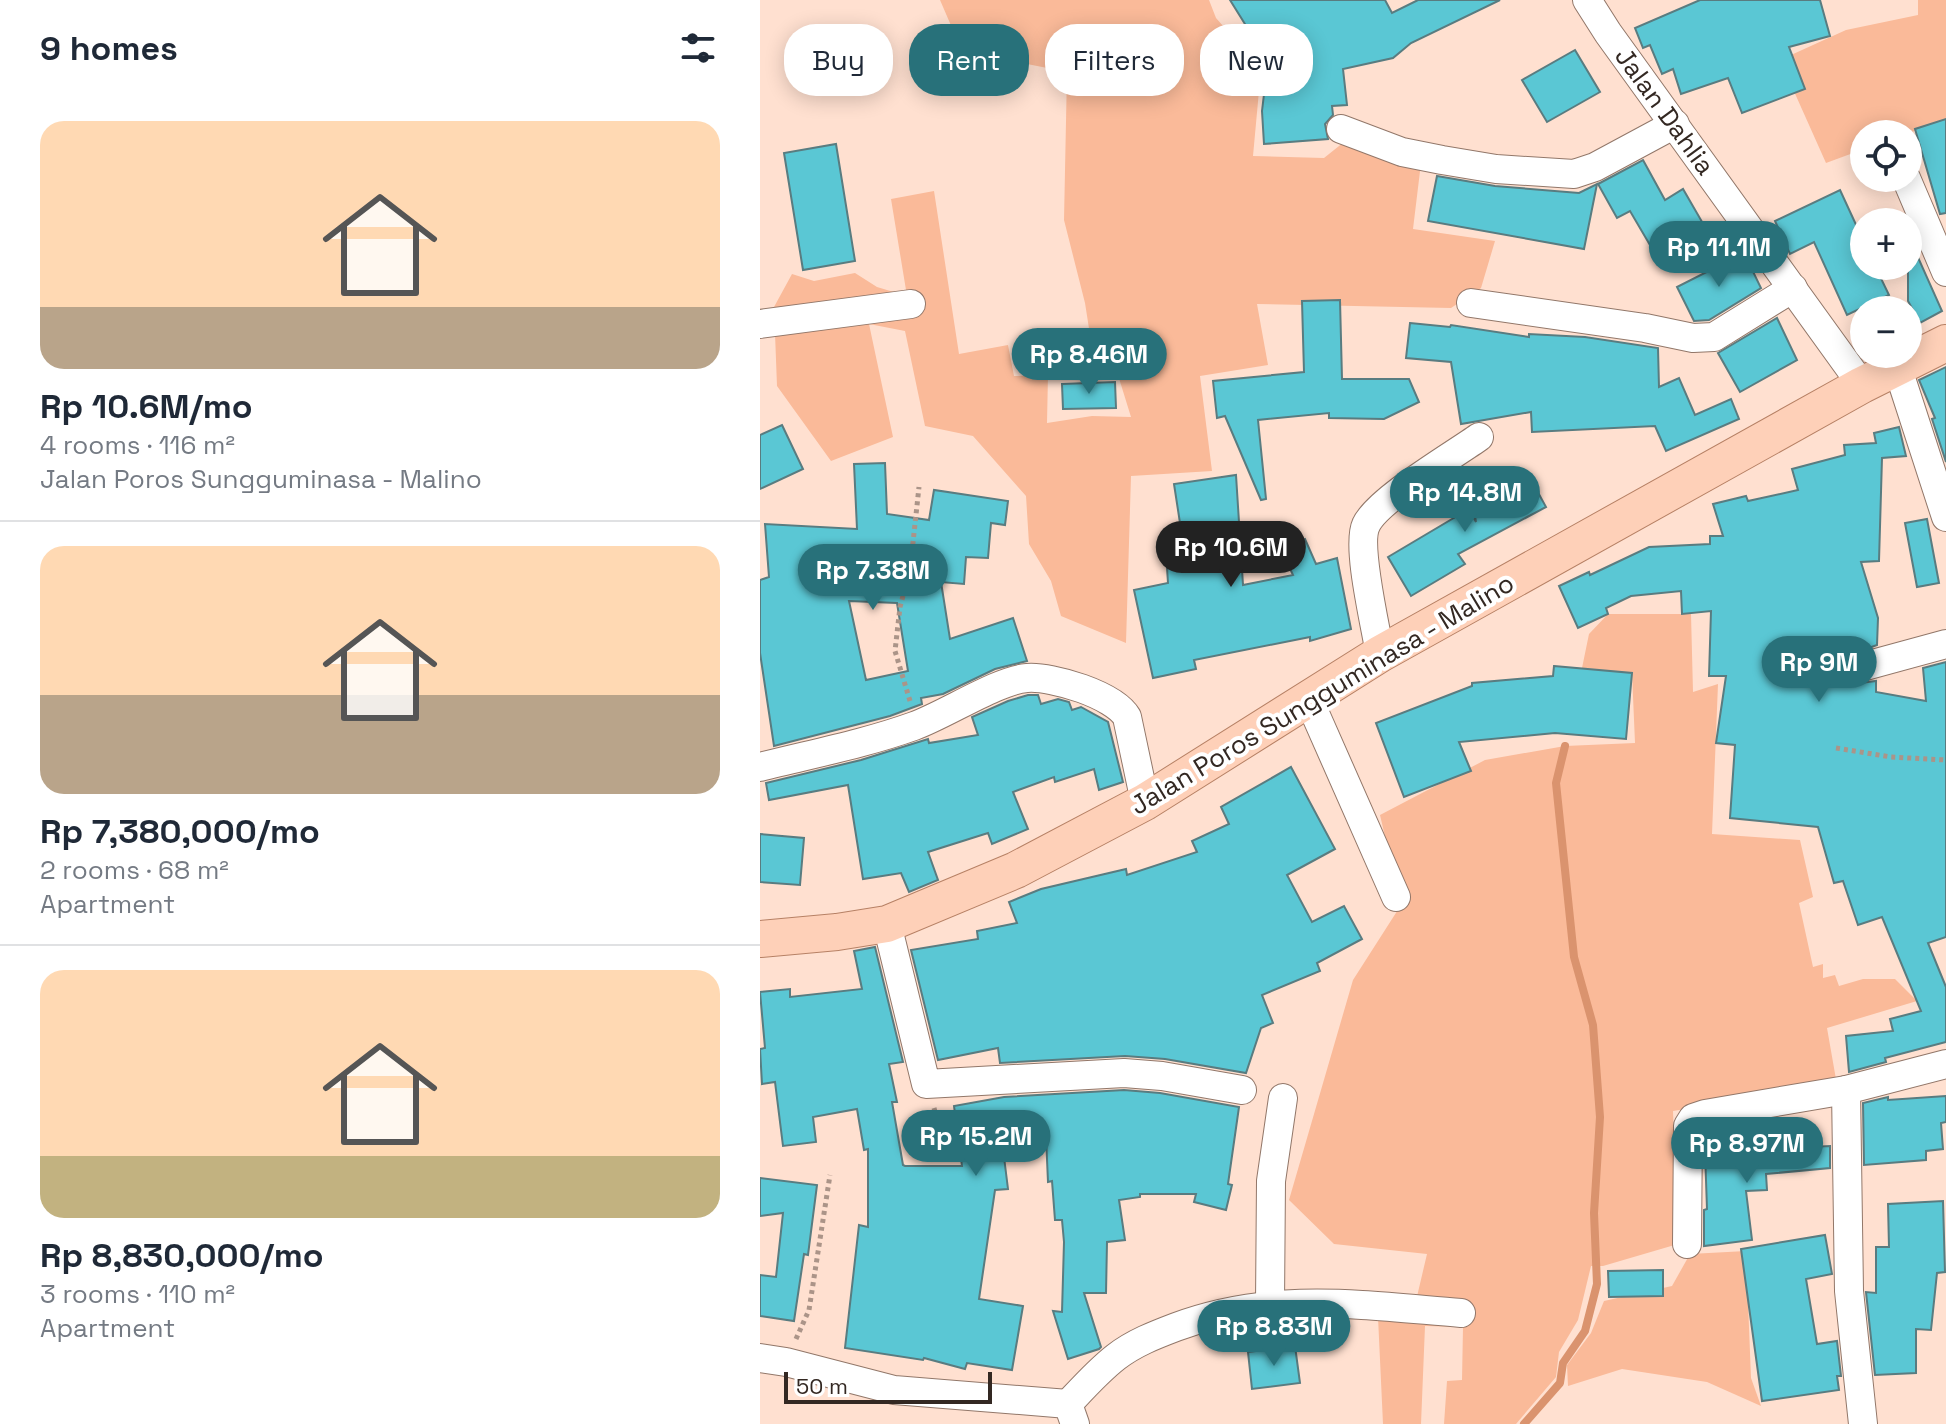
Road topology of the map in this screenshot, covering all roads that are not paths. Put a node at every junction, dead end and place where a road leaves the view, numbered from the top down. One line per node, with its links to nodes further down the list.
1 (1599, 18): 2 (street, Jalan Dahlia)
2 (1675, 124): 3 (street); 6 (street, Jalan Dahlia)
3 (1341, 129)
4 (1912, 192): 5 (street)
5 (1946, 272)
6 (1793, 288): 7 (street); 14 (street, Jalan Dahlia)
7 (1471, 303)
8 (911, 304): 9 (street)
9 (760, 324)
10 (1946, 343): 11 (main road, Jalan Poros Sungguminasa - Malino)
11 (1922, 354)
12 (1893, 368): 14 (main road, Jalan Poros Sungguminasa - Malino)
13 (1898, 368): 16 (street)
14 (1862, 385): 18 (main road, Jalan Poros Sungguminasa - Malino)
15 (1479, 437): 18 (street)
16 (1946, 517)
17 (1946, 644): 19 (street)
18 (1380, 654): 20 (main road, Jalan Poros Sungguminasa - Malino)
19 (1858, 668)
20 (1309, 700): 22 (main road, Jalan Poros Sungguminasa - Malino); 23 (street)
21 (760, 767): 22 (street)
22 (1145, 802): 24 (main road, Jalan Poros Sungguminasa - Malino)
23 (1396, 897)
24 (887, 924): 25 (main road, Jalan Poros Sungguminasa - Malino); 27 (street)
25 (760, 939)
26 (1946, 1064): 28 (street)
27 (1242, 1090)
28 (1846, 1090): 30 (street); 35 (street)
29 (1283, 1098): 31 (street)
30 (1687, 1244)
31 (1270, 1304): 32 (street); 34 (street)
32 (1461, 1313)
33 (773, 1360): 34 (street)
34 (1071, 1414)
35 (1863, 1424)

